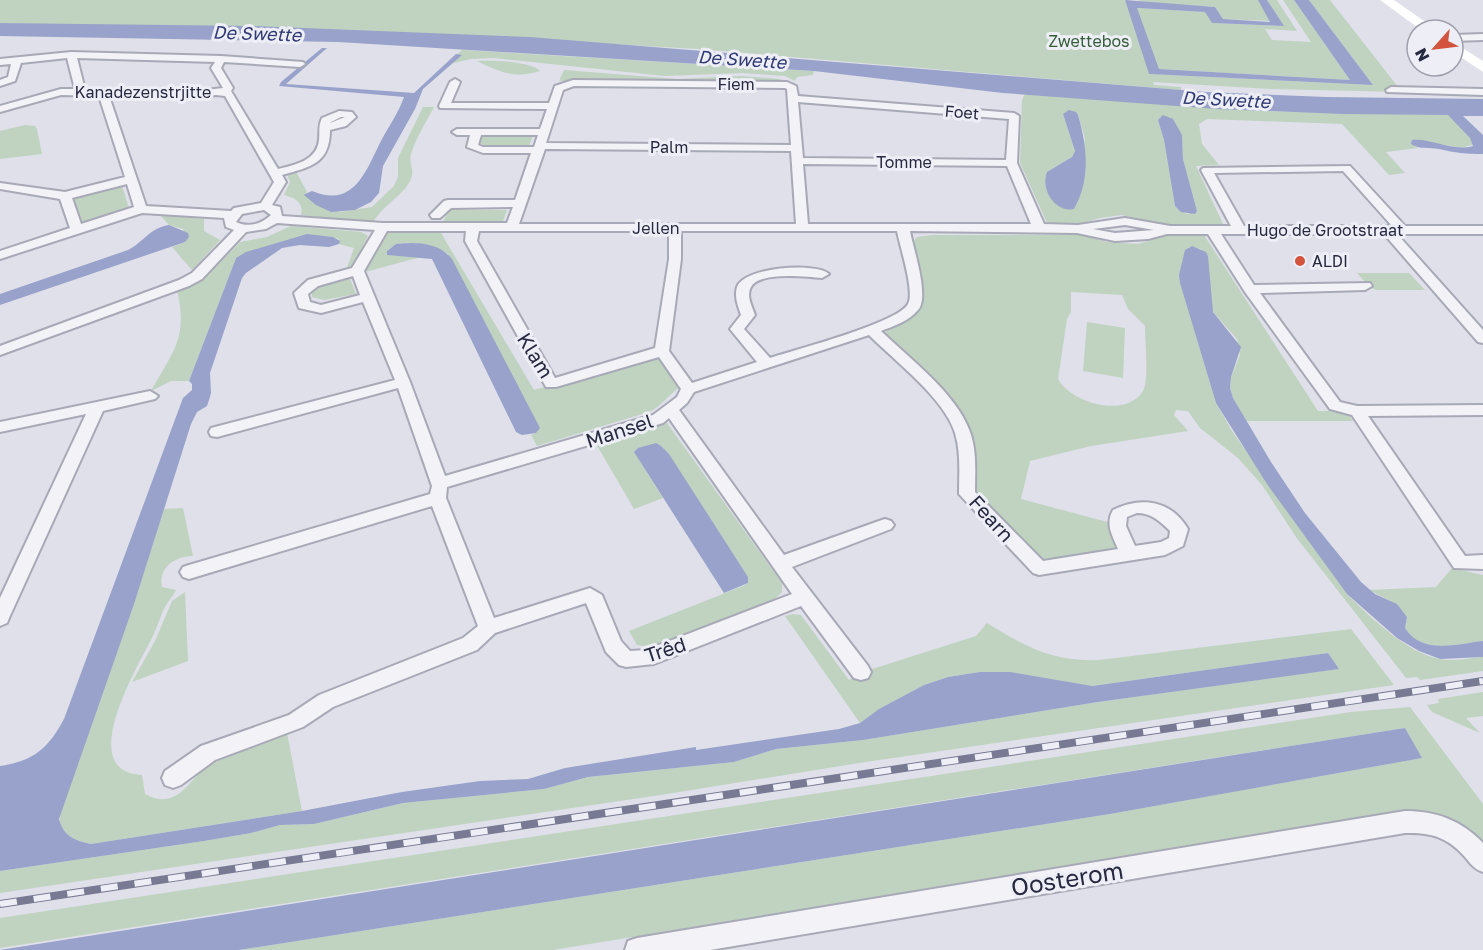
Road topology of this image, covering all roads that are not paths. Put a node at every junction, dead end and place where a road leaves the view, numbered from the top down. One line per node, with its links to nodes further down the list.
1 (1386, 0): 2 (main road)
2 (1412, 18)
3 (1483, 37): 4 (street)
4 (1465, 38)
5 (71, 55): 7 (street); 9 (street); 15 (street)
6 (1465, 55): 11 (main road)
7 (220, 59): 10 (street); 16 (street)
8 (0, 62): 9 (street)
9 (16, 62): 13 (street)
10 (300, 63)
11 (1483, 68)
12 (455, 82): 20 (street)
13 (0, 83)
14 (1391, 90): 17 (street)
15 (81, 92): 18 (street, Kanadezenstrjitte); 21 (street, Kanadezenstrjitte)
16 (225, 92): 18 (street, Kanadezenstrjitte); 30 (street, Kanadezenstrjitte)
17 (1483, 92)
18 (103, 93): 31 (street)
19 (793, 99): 20 (street, Fiem); 27 (street); 29 (street, Foet)
20 (554, 106): 25 (street, Fiem)
21 (0, 109)
22 (323, 127): 30 (street)
23 (458, 132): 24 (street)
24 (476, 132): 25 (street); 26 (street)
25 (545, 132): 26 (street, Fiem)
26 (540, 148): 27 (street, Palm); 34 (street, Fiem)
27 (796, 148): 28 (street)
28 (797, 161): 29 (street, Tomme); 43 (street)
29 (1011, 163): 45 (street, Foet)
30 (275, 173): 35 (street)
31 (131, 179): 33 (street); 36 (street)
32 (0, 186): 33 (street)
33 (65, 196): 46 (street)
34 (521, 202): 38 (street); 40 (street, Fiem)
35 (265, 206): 37 (street); 39 (street)
36 (141, 209): 37 (street); 46 (street)
37 (232, 215): 47 (street)
38 (436, 215)
39 (274, 219): 41 (street, Jellen); 47 (street)
40 (512, 226): 42 (street, Jellen); 44 (street, Jellen)
41 (383, 227): 42 (street, Jellen); 55 (street)
42 (473, 227): 63 (street, Klam)
43 (802, 227): 44 (street, Jellen); 48 (street, Jellen)
44 (675, 228): 63 (street)
45 (1039, 228): 48 (street, Jellen); 49 (street, Hugo de Grootstraat)
46 (77, 229): 54 (street)
47 (242, 229): 62 (street)
48 (903, 229): 60 (street)
49 (1212, 230): 50 (street, Hugo de Grootstraat); 58 (street)
50 (1239, 230): 51 (street, Hugo de Grootstraat); 52 (street)
51 (1387, 230): 52 (street, Hugo de Grootstraat); 61 (street)
52 (1402, 230): 53 (street, Hugo de Grootstraat)
53 (1483, 230)
54 (0, 255)
55 (357, 271): 59 (street); 59 (street)
56 (822, 274): 64 (street)
57 (1365, 286): 58 (street)
58 (1250, 289): 71 (street)
59 (368, 297): 65 (street)
60 (872, 330): 64 (street); 76 (street, Fearn)
61 (1483, 339)
62 (0, 351)
63 (662, 351): 66 (street)
64 (767, 364): 66 (street)
65 (403, 382): 73 (street); 74 (street)
66 (689, 389): 69 (street, Mansel)
67 (150, 396): 68 (street)
68 (97, 407): 72 (street); 81 (street)
69 (671, 410): 74 (street, Mansel); 78 (street)
70 (1483, 410): 71 (street)
71 (1357, 411): 77 (street)
72 (0, 427)
73 (217, 432)
74 (439, 491): 79 (street); 82 (street)
75 (885, 525): 78 (street)
76 (1129, 554)
77 (1483, 562)
78 (780, 564): 80 (street)
79 (189, 572)
80 (806, 596): 82 (street, Trêd); 83 (street)
81 (0, 618)
82 (488, 628): 84 (street, Trêd)
83 (861, 672)
84 (172, 778)
85 (1483, 861): 86 (street, Oosterom)
86 (637, 950)

